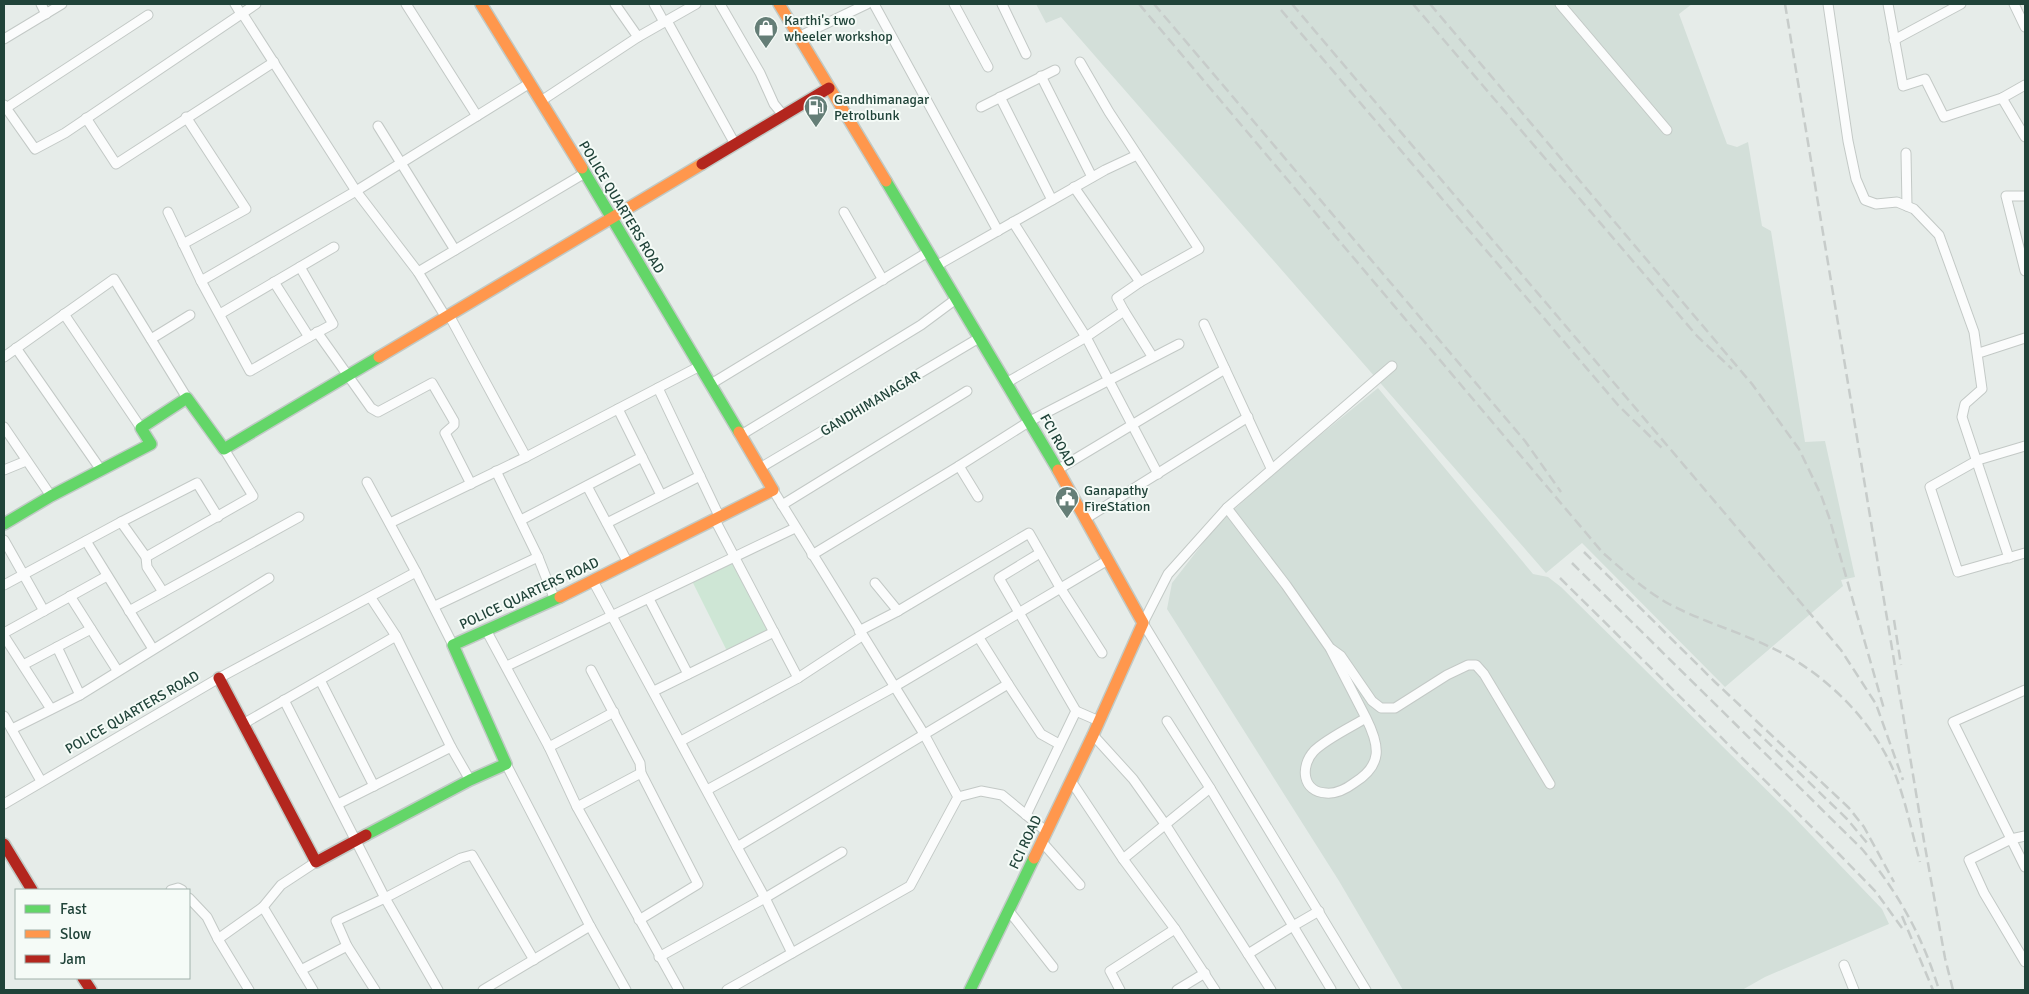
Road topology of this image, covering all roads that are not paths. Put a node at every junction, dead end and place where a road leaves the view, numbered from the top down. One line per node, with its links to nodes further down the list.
1 (41, 4): 21 (street)
2 (62, 4): 21 (street)
3 (235, 4): 22 (street)
4 (256, 4): 22 (street)
5 (406, 4): 45 (street)
6 (481, 4): 36 (street, POLICE QUARTERS ROAD)
7 (615, 4): 26 (street)
8 (654, 4): 24 (street)
9 (696, 4): 24 (street)
10 (720, 4): 44 (street)
11 (779, 4): 27 (street, FCI ROAD)
12 (874, 4): 66 (street)
13 (954, 4): 33 (street)
14 (1002, 4): 30 (street)
15 (1560, 4): 49 (street)
16 (1828, 4): 61 (street)
17 (1888, 4): 29 (street)
18 (1961, 4): 29 (street)
19 (2014, 4): 25 (street)
20 (863, 5): 27 (street)
21 (46, 14): 28 (street)
22 (241, 14): 31 (street); 47 (street)
23 (148, 15): 42 (street)
24 (666, 22): 26 (street); 51 (street)
25 (2025, 26)
26 (638, 37): 41 (street)
27 (798, 37): 38 (street, FCI ROAD)
28 (4, 39)
29 (1894, 40): 40 (street)
30 (1026, 54)
31 (274, 62): 46 (street); 58 (street)
32 (1080, 62): 53 (street)
33 (988, 67)
34 (1055, 70): 35 (street)
35 (1041, 76): 39 (street); 56 (street)
36 (530, 83): 41 (street, POLICE QUARTERS ROAD); 45 (street)
37 (2025, 85): 40 (street)
38 (829, 88): 44 (street); 70 (street, FCI ROAD)
39 (1000, 97): 43 (street); 60 (street)
40 (2002, 98): 50 (street)
41 (541, 101): 55 (street, POLICE QUARTERS ROAD)
42 (5, 106): 47 (street)
43 (981, 107)
44 (783, 115): 51 (street)
45 (477, 116): 54 (street)
46 (186, 117): 47 (street); 67 (street)
47 (86, 118)
48 (378, 126): 54 (street)
49 (1667, 130)
50 (2025, 137)
51 (735, 144): 64 (street)
52 (1906, 153): 61 (street)
53 (1137, 155): 56 (street); 78 (street)
54 (400, 164): 58 (street); 69 (street)
55 (585, 172): 64 (street, POLICE QUARTERS ROAD); 69 (street)
56 (1092, 177): 57 (street)
57 (1074, 187): 60 (street); 78 (street)
58 (356, 191): 74 (street); 76 (street)
59 (2025, 196): 73 (street)
60 (1052, 200): 65 (street)
61 (1907, 206): 93 (street)
62 (168, 212): 67 (street)
63 (844, 212): 75 (street)
64 (611, 217): 84 (street); 96 (street, POLICE QUARTERS ROAD)
65 (1013, 222): 66 (street); 87 (street)
66 (998, 231): 71 (street)
67 (183, 244): 76 (street)
68 (334, 247): 72 (street)
69 (455, 250): 74 (street)
70 (928, 252): 71 (street, FCI ROAD); 75 (street)
71 (936, 266): 79 (street, FCI ROAD)
72 (300, 267): 77 (street); 86 (street)
73 (2025, 270)
74 (418, 272): 84 (street)
75 (883, 280): 102 (street)
76 (200, 281): 82 (street)
77 (274, 282): 82 (street); 86 (street)
78 (1140, 282): 80 (street)
79 (956, 299): 88 (street, FCI ROAD); 112 (street)
80 (1124, 311): 87 (street); 94 (street)
81 (64, 314): 90 (street); 92 (street); 111 (street)
82 (220, 314): 86 (street)
83 (190, 315): 90 (street)
84 (447, 316): 99 (street); 115 (street)
85 (1204, 324): 98 (street)
86 (313, 334): 99 (street)
87 (1086, 337): 100 (street); 101 (street)
88 (979, 338): 101 (street, FCI ROAD); 120 (street, GANDHIMANAGAR)
89 (2025, 338): 93 (street)
90 (151, 339): 105 (street)
91 (1179, 344): 94 (street)
92 (16, 348): 95 (street); 123 (street)
93 (1979, 353): 117 (street)
94 (1152, 356): 100 (street)
95 (4, 357)
96 (700, 366): 102 (street, POLICE QUARTERS ROAD); 103 (street)
97 (1392, 366): 121 (street)
98 (1225, 369): 107 (street); 109 (street)
99 (348, 373): 114 (street); 129 (street)
100 (1108, 381): 108 (street); 109 (street)
101 (1006, 383): 108 (street, FCI ROAD)
102 (711, 384): 112 (street, POLICE QUARTERS ROAD)
103 (658, 388): 106 (street); 127 (street)
104 (967, 392): 135 (street)
105 (187, 398): 111 (street); 114 (street)
106 (618, 409): 115 (street); 116 (street)
107 (1248, 417): 121 (street); 126 (street)
108 (1030, 421): 119 (street); 124 (street, FCI ROAD)
109 (1132, 426): 124 (street); 126 (street)
110 (4, 427): 118 (street)
111 (141, 428): 123 (street)
112 (741, 435): 120 (street, POLICE QUARTERS ROAD)
113 (2025, 446): 117 (street)
114 (224, 449): 138 (street)
115 (526, 457): 125 (street)
116 (642, 457): 130 (street); 132 (street)
117 (1978, 460): 155 (street); 155 (street)
118 (26, 461): 122 (street); 133 (street)
119 (959, 466): 134 (street); 150 (street)
120 (760, 468): 131 (street, POLICE QUARTERS ROAD)
121 (1272, 468): 136 (street)
122 (4, 470)
123 (101, 470): 133 (street)
124 (1057, 470): 139 (street, FCI ROAD)
125 (496, 471): 129 (street); 141 (street)
126 (1158, 474): 139 (street)
127 (700, 476): 132 (street); 140 (street)
128 (367, 482): 144 (street)
129 (471, 484): 144 (street)
130 (587, 486): 141 (street); 143 (street)
131 (773, 490): 135 (street); 140 (street, POLICE QUARTERS ROAD)
132 (661, 495): 143 (street)
133 (51, 496): 145 (street)
134 (978, 497)
135 (782, 505): 146 (street)
136 (1227, 508): 177 (street); 187 (street)
137 (299, 516): 166 (street)
138 (218, 517): 142 (street); 152 (street)
139 (1085, 518): 156 (street, FCI ROAD)
140 (717, 519): 154 (street); 157 (street, POLICE QUARTERS ROAD)
141 (521, 520): 153 (street)
142 (122, 522): 148 (street); 152 (street)
143 (607, 522): 157 (street)
144 (390, 523): 158 (street)
145 (4, 524)
146 (795, 528): 150 (street); 154 (street)
147 (4, 540): 159 (street)
148 (86, 541): 159 (street); 160 (street)
149 (1040, 553): 165 (street); 174 (street); 175 (street)
150 (812, 555): 182 (street)
151 (2024, 556): 155 (street)
152 (146, 557): 166 (street)
153 (538, 557): 169 (street); 171 (street)
154 (735, 558): 170 (street); 180 (street)
155 (2009, 558)
156 (1108, 560): 165 (street); 177 (street, FCI ROAD)
157 (628, 563): 162 (street, POLICE QUARTERS ROAD)
158 (416, 572): 168 (street); 171 (street)
159 (23, 574): 164 (street); 172 (street)
160 (107, 576): 167 (street); 173 (street)
161 (269, 578): 188 (street)
162 (593, 580): 169 (street, POLICE QUARTERS ROAD); 176 (street)
163 (875, 583): 174 (street)
164 (4, 585)
165 (1061, 589): 175 (street); 189 (street)
166 (163, 592): 173 (street)
167 (70, 596): 172 (street); 178 (street)
168 (371, 598): 183 (street); 195 (street)
169 (554, 600): 179 (street, POLICE QUARTERS ROAD)
170 (649, 600): 176 (street); 194 (street)
171 (435, 606): 185 (street)
172 (44, 611): 181 (street)
173 (129, 611): 188 (street)
174 (898, 611): 182 (street)
175 (1021, 613): 184 (street); 205 (street)
176 (614, 616): 191 (street); 200 (street)
177 (1143, 622): 209 (street, FCI ROAD); 251 (street)
178 (91, 629): 186 (street); 192 (street)
179 (486, 630): 185 (street, POLICE QUARTERS ROAD); 191 (street)
180 (774, 632): 194 (street); 196 (street)
181 (4, 634): 190 (street)
182 (860, 634): 196 (street); 199 (street)
183 (396, 636): 197 (street); 218 (street)
184 (979, 638): 198 (street); 199 (street)
185 (453, 645): 219 (street, POLICE QUARTERS ROAD)
186 (57, 647): 190 (street); 202 (street)
187 (1330, 648): 208 (street); 224 (street)
188 (153, 649): 192 (street)
189 (1102, 653)
190 (23, 665): 204 (street)
191 (507, 666): 217 (street)
192 (118, 670): 202 (street)
193 (590, 670): 206 (street)
194 (688, 674): 200 (street)
195 (219, 678): 211 (street, POLICE QUARTERS ROAD); 222 (street, POLICE QUARTERS ROAD)
196 (798, 678): 215 (street)
197 (320, 680): 203 (street); 225 (street)
198 (1008, 684): 213 (street); 216 (street)
199 (894, 687): 213 (street); 227 (street)
200 (654, 691): 215 (street)
201 (2025, 691): 236 (street)
202 (80, 694): 204 (street)
203 (284, 700): 211 (street); 230 (street)
204 (51, 710): 212 (street)
205 (1076, 711): 209 (street); 216 (street)
206 (614, 712): 217 (street); 220 (street)
207 (4, 716): 212 (street)
208 (1366, 718): 208 (street)
209 (1099, 721): 214 (street, FCI ROAD)
210 (1167, 721): 226 (street)
211 (243, 724): 242 (street, POLICE QUARTERS ROAD)
212 (12, 729): 222 (street)
213 (924, 734): 228 (street); 238 (street)
214 (1093, 735): 223 (street, FCI ROAD); 233 (street)
215 (681, 741): 227 (street)
216 (1059, 744): 232 (street)
217 (549, 746): 231 (street)
218 (451, 747): 221 (street); 225 (street)
219 (506, 764): 221 (street); 253 (street)
220 (640, 772): 231 (street); 252 (street)
221 (470, 780): 237 (street)
222 (41, 781): 229 (street, POLICE QUARTERS ROAD)
223 (1071, 781): 235 (street, FCI ROAD); 241 (street)
224 (1550, 784)
225 (374, 786): 230 (street)
226 (1210, 788): 233 (street); 254 (street)
227 (707, 790): 238 (street)
228 (958, 797): 232 (street); 258 (street)
229 (4, 804)
230 (338, 804): 237 (street)
231 (577, 807): 252 (street)
232 (1026, 815): 235 (street)
233 (1165, 824): 241 (street); 259 (street)
234 (2025, 836): 236 (street)
235 (1044, 837): 244 (street); 250 (street, FCI ROAD)
236 (2011, 839): 243 (street); 262 (street)
237 (358, 841): 242 (street); 246 (street)
238 (737, 847): 247 (street)
239 (6, 851): 245 (street)
240 (842, 852): 247 (street)
241 (1123, 859): 255 (street)
242 (316, 862): 249 (street)
243 (2025, 867)
244 (1080, 885)
245 (31, 889)
246 (385, 898): 257 (street); 261 (street); 274 (street)
247 (765, 898): 258 (street); 260 (street)
248 (190, 899): 256 (street)
249 (263, 907): 256 (street); 265 (street)
250 (1009, 911): 264 (street); 268 (street, FCI ROAD)
251 (1320, 911): 254 (street); 283 (street)
252 (639, 920): 260 (street)
253 (590, 926): 261 (street); 276 (street)
254 (1293, 926): 259 (street); 269 (street)
255 (1175, 929): 266 (street); 279 (street)
256 (218, 939): 271 (street)
257 (347, 946): 265 (street); 273 (street)
258 (792, 953): 278 (street)
259 (1248, 954): 282 (street)
260 (659, 957): 277 (street)
261 (534, 960): 275 (street)
262 (2025, 962)
263 (1844, 965): 284 (street)
264 (1053, 967)
265 (301, 970): 272 (street)
266 (1205, 973): 280 (street); 281 (street)
267 (84, 979): 270 (street)
268 (975, 988)
269 (1331, 989)
270 (90, 990)
271 (249, 990)
272 (313, 990)
273 (375, 990)
274 (438, 990)
275 (484, 990)
276 (626, 990)
277 (679, 990)
278 (727, 990)
279 (1120, 990)
280 (1177, 990)
281 (1215, 990)
282 (1271, 990)
283 (1366, 990)
284 (1854, 990)

